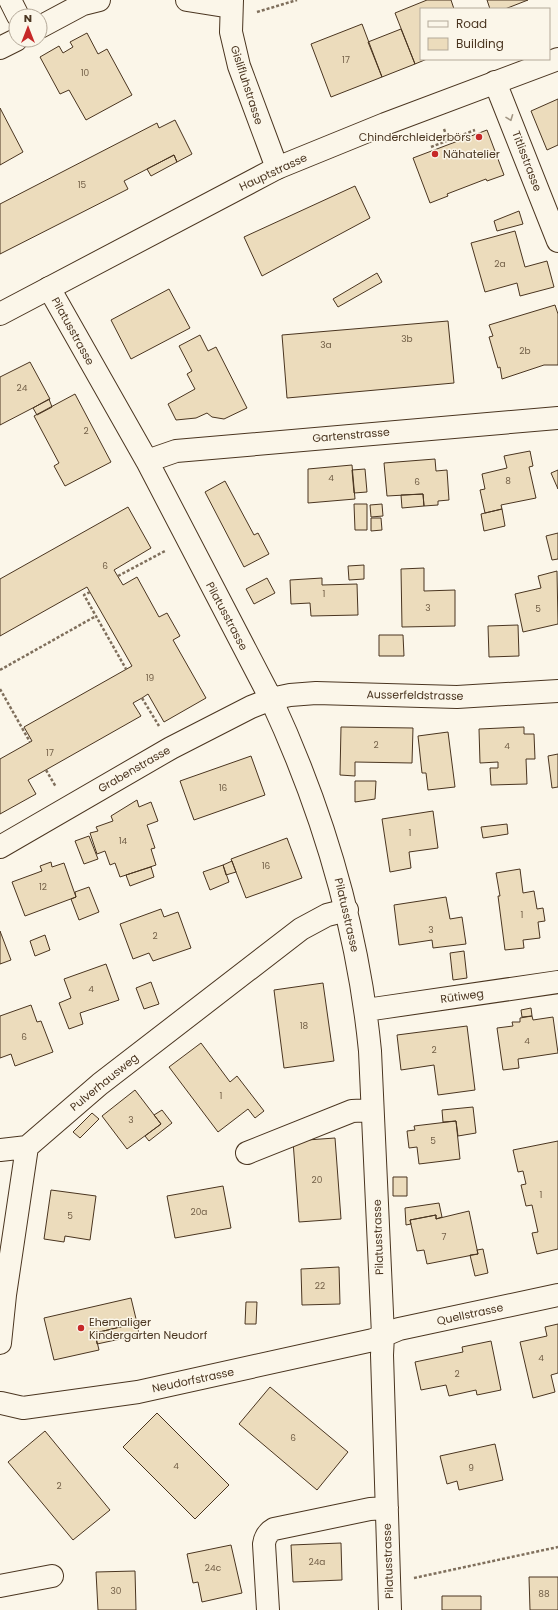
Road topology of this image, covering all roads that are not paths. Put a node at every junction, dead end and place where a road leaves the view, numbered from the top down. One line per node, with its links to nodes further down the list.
1 (99, 0): 4 (street)
2 (187, 0): 3 (street)
3 (231, 4): 7 (street, Gislifluhstrasse)
4 (48, 23)
5 (558, 59): 6 (street, Hauptstrasse)
6 (495, 82): 7 (street, Hauptstrasse); 8 (street, Titlisstrasse, one-way to 8)
7 (277, 168): 9 (street, Hauptstrasse)
8 (558, 241)
9 (49, 288): 10 (street, Hauptstrasse); 12 (street, Pilatusstrasse)
10 (0, 314)
11 (558, 418): 12 (street, Gartenstrasse)
12 (146, 461): 14 (street, Pilatusstrasse)
13 (558, 691): 14 (street, Ausserfeldstrasse)
14 (271, 699): 15 (street, Grabenstrasse); 16 (street, Pilatusstrasse)
15 (0, 847)
16 (346, 910): 18 (street, Pilatusstrasse); 20 (street, Pulverhausweg)
17 (558, 982): 18 (street, Rütiweg)
18 (366, 1010): 19 (street, Pilatusstrasse)
19 (372, 1110): 22 (street); 25 (street, Pilatusstrasse)
20 (27, 1147): 21 (street); 23 (street)
21 (0, 1150)
22 (246, 1153)
23 (3, 1295): 26 (street)
24 (558, 1295): 25 (street, Quellstrasse)
25 (382, 1335): 27 (street, Neudorfstrasse); 28 (street, Pilatusstrasse)
26 (0, 1343)
27 (0, 1402)
28 (386, 1508): 31 (street); 32 (street, Pilatusstrasse)
29 (52, 1576): 30 (street)
30 (0, 1586)
31 (268, 1610)
32 (390, 1610)

